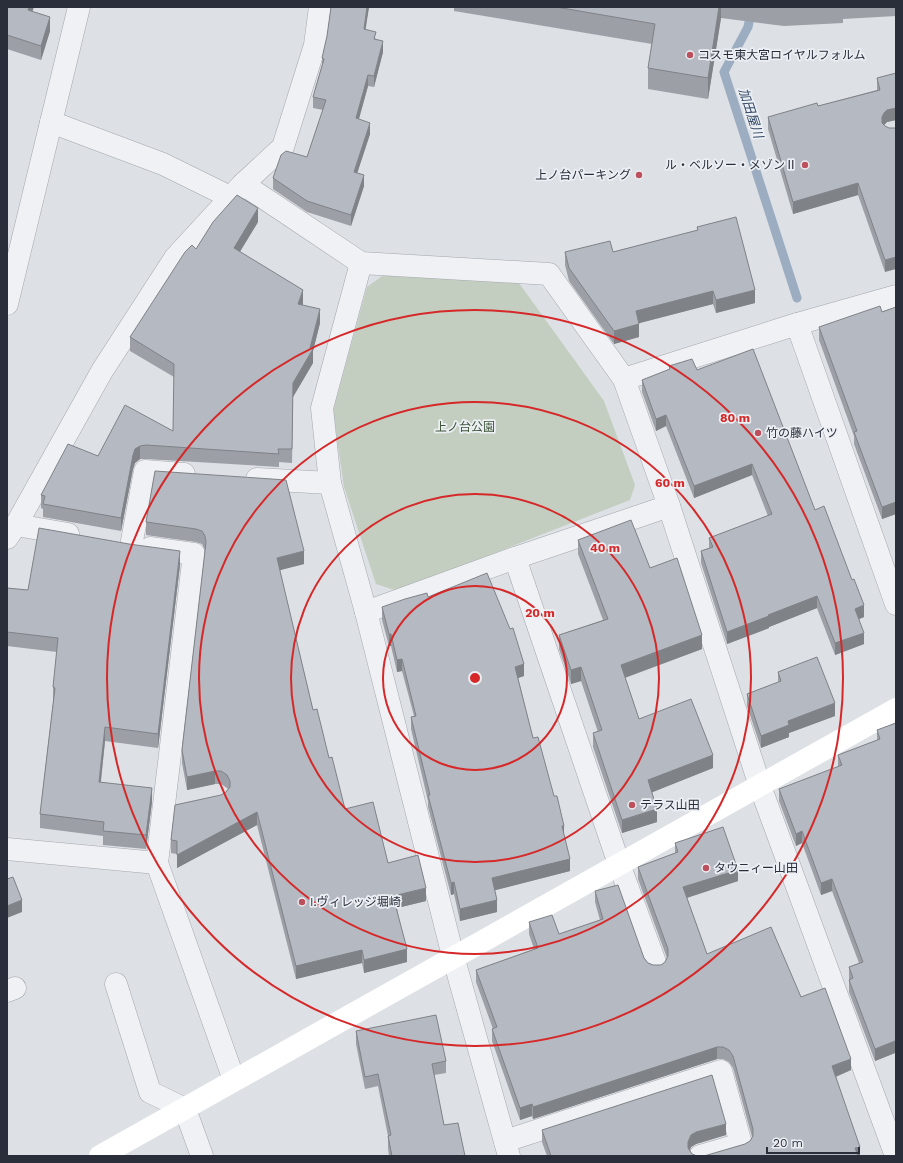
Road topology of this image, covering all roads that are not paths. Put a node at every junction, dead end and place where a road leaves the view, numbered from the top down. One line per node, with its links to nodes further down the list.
1 (79, 7): 3 (street)
2 (320, 7): 4 (street)
3 (51, 122): 4 (street); 7 (street)
4 (237, 190): 5 (street); 14 (street)
5 (361, 263): 9 (street); 12 (street)
6 (896, 296): 8 (street)
7 (7, 304)
8 (797, 324): 9 (street); 19 (street)
9 (624, 379): 13 (street)
10 (207, 475): 17 (street)
11 (238, 477): 12 (street)
12 (330, 483): 20 (street)
13 (670, 506): 18 (street); 22 (street)
14 (11, 531): 15 (street)
15 (85, 537)
16 (108, 542): 17 (street)
17 (131, 546): 24 (street)
18 (515, 558): 20 (street); 27 (street)
19 (896, 604)
20 (366, 612): 28 (street)
21 (896, 709): 22 (street)
22 (760, 786): 27 (street); 37 (street)
23 (187, 803): 24 (street)
24 (164, 808): 26 (street)
25 (7, 848): 26 (street)
26 (157, 863): 31 (street)
27 (619, 864): 28 (street); 29 (street)
28 (453, 956): 31 (street); 33 (street)
29 (656, 964)
30 (116, 984): 32 (street)
31 (234, 1080): 32 (street)
32 (185, 1109): 34 (street); 35 (street)
33 (507, 1149): 36 (street)
34 (100, 1156)
35 (202, 1156)
36 (700, 1156)
37 (896, 1156)

